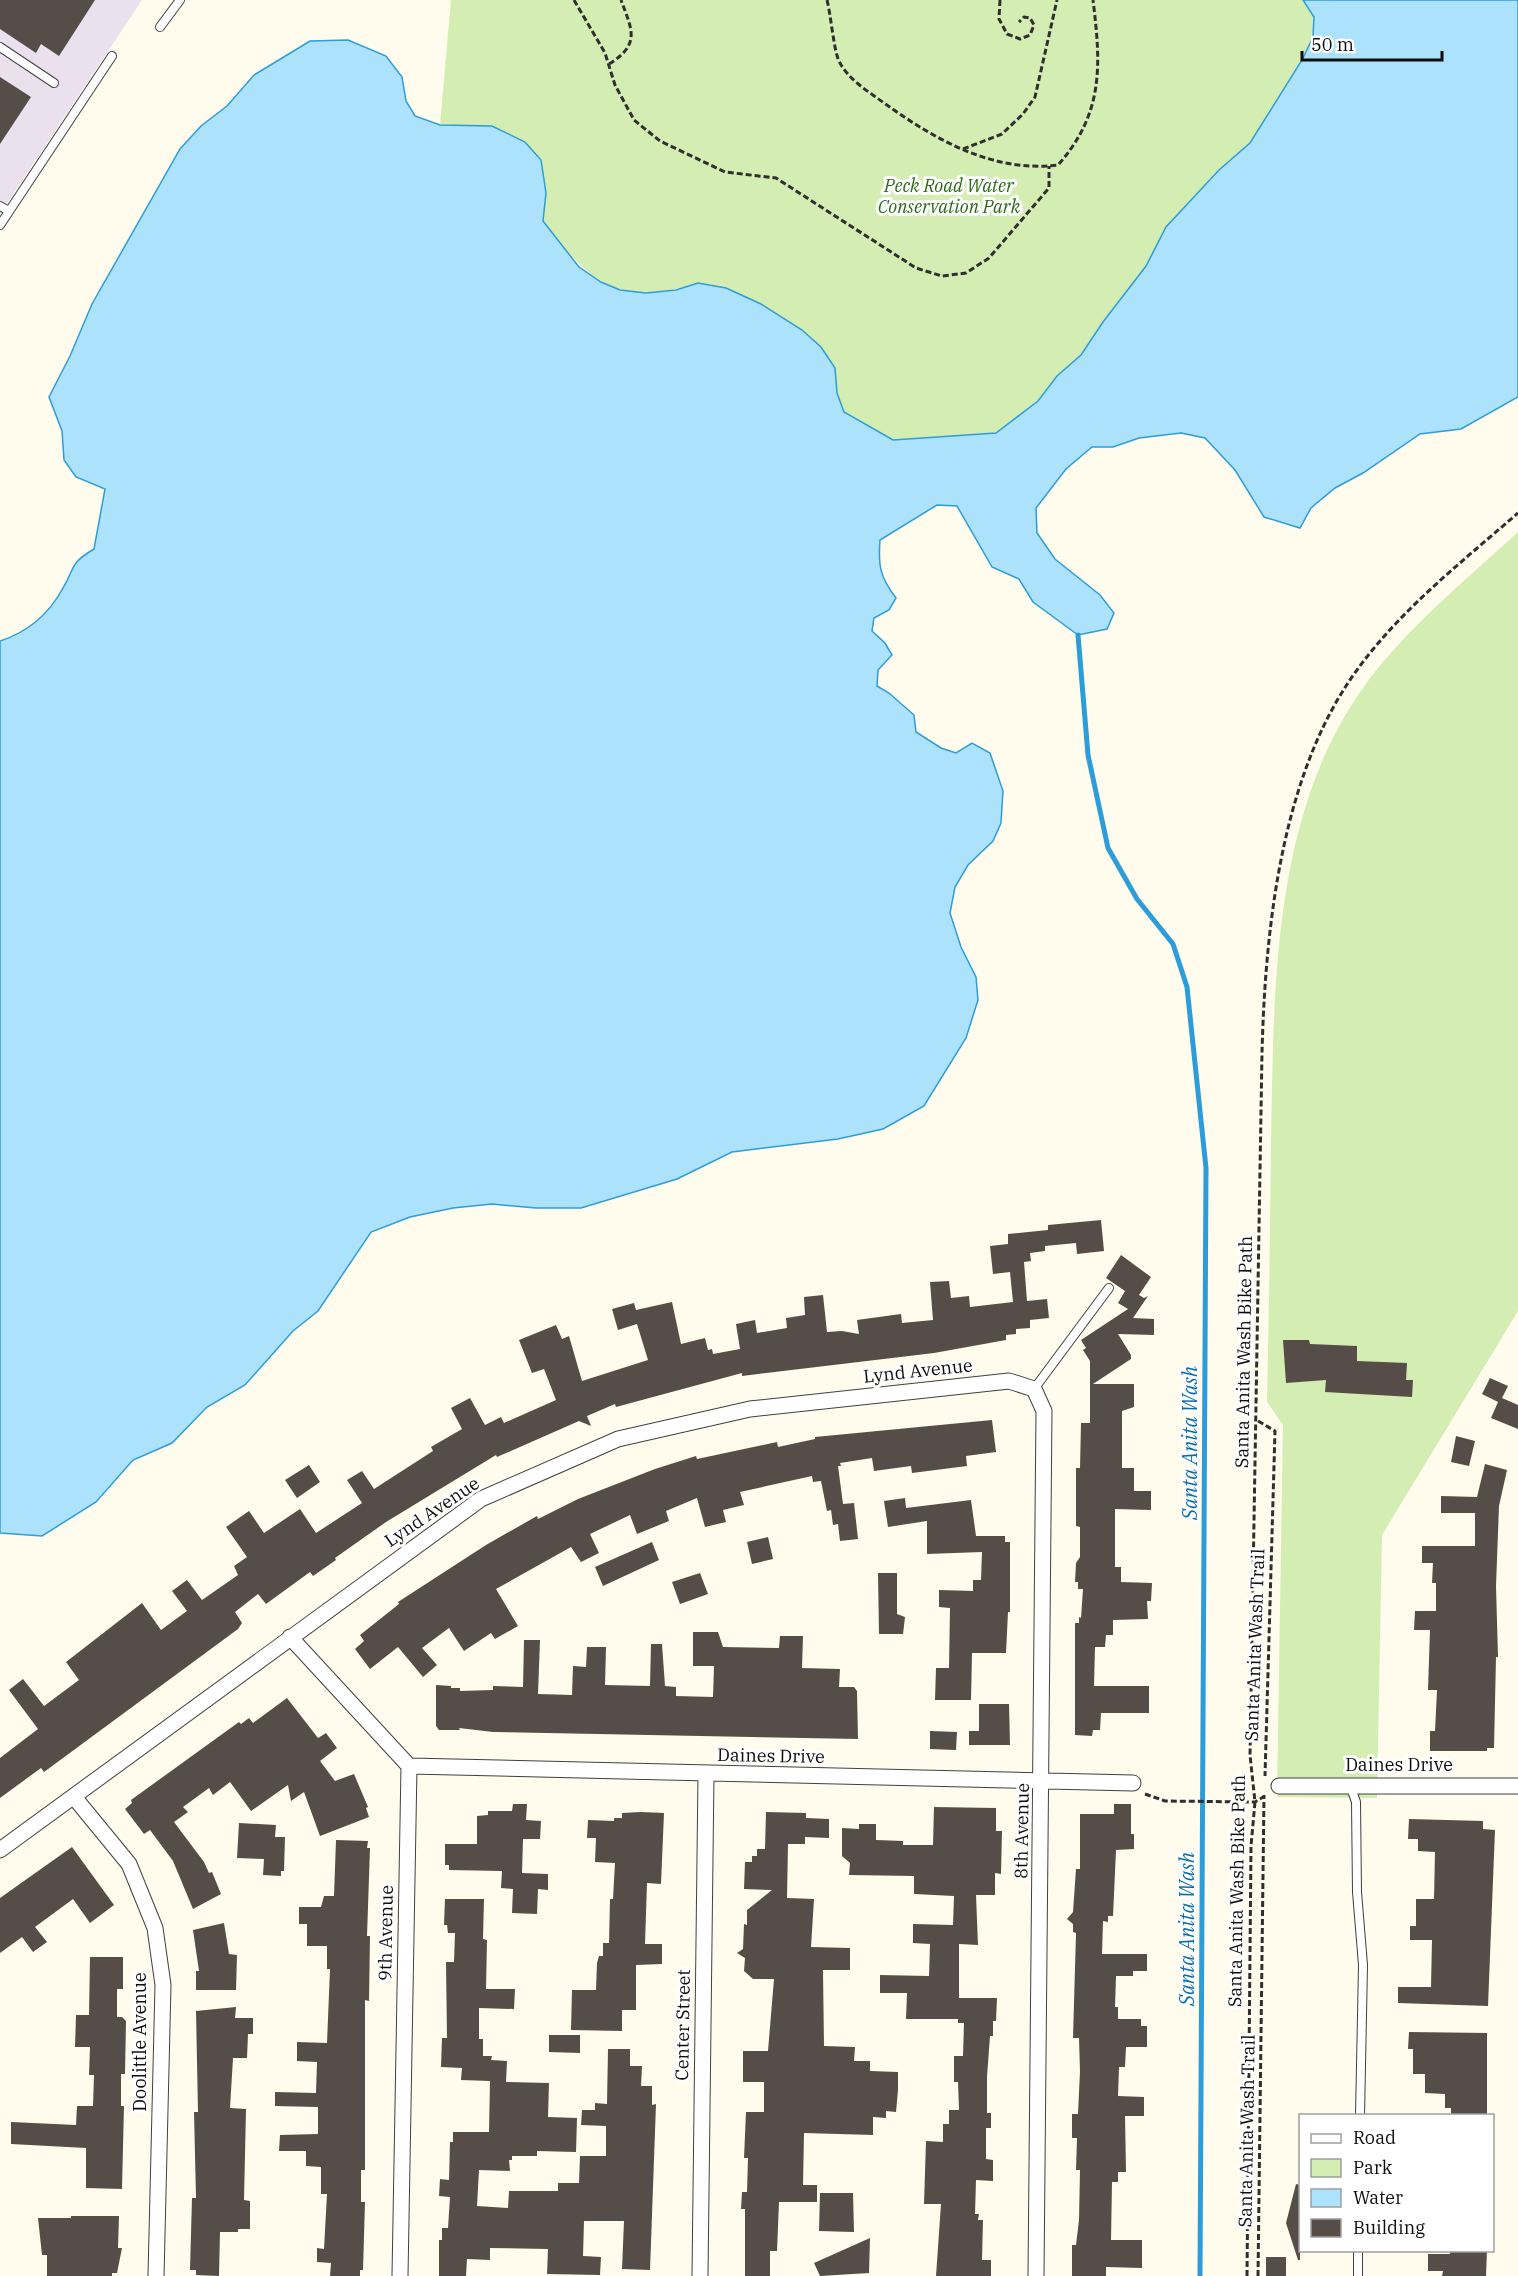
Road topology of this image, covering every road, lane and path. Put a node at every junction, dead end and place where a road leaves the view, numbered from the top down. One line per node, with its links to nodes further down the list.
1 (180, 0): 9 (lane)
2 (574, 0): 12 (path)
3 (621, 0): 12 (path)
4 (827, 0): 14 (path)
5 (1000, 0): 8 (path)
6 (1057, 0): 14 (path)
7 (1093, 0): 15 (path)
8 (1019, 22)
9 (160, 27)
10 (0, 46): 13 (lane)
11 (112, 56): 17 (lane)
12 (609, 64): 15 (path)
13 (54, 83)
14 (961, 149): 15 (path)
15 (1049, 166)
16 (0, 206): 17 (lane)
17 (9, 211): 18 (lane)
18 (0, 225)
19 (1518, 513): 22 (path, Santa Anita Wash Bike Path)
20 (1109, 1288): 21 (lane)
21 (1034, 1389): 23 (street, Lynd Avenue); 26 (street, 8th Avenue)
22 (1257, 1421): 41 (path, Santa Anita Wash Bike Path); 42 (path, Santa Anita Wash Trail)
23 (290, 1637): 24 (street); 31 (street, Lynd Avenue)
24 (409, 1766): 25 (street, Daines Drive); 38 (street, 9th Avenue)
25 (706, 1774): 26 (street, Daines Drive); 39 (street, Center Street)
26 (1042, 1782): 27 (street, Daines Drive); 40 (street, 8th Avenue)
27 (1133, 1783)
28 (1350, 1784): 29 (street, Daines Drive); 30 (street, Daines Drive); 35 (lane)
29 (1279, 1786)
30 (1518, 1786)
31 (74, 1797): 34 (street, Lynd Avenue); 37 (street, Doolittle Avenue)
32 (1165, 1801): 33 (path)
33 (1249, 1802)
34 (0, 1850)
35 (1360, 2114)
36 (1358, 2252): 43 (lane)
37 (156, 2276)
38 (400, 2276)
39 (700, 2276)
40 (1036, 2276)
41 (1247, 2276)
42 (1258, 2276)
43 (1358, 2276)

